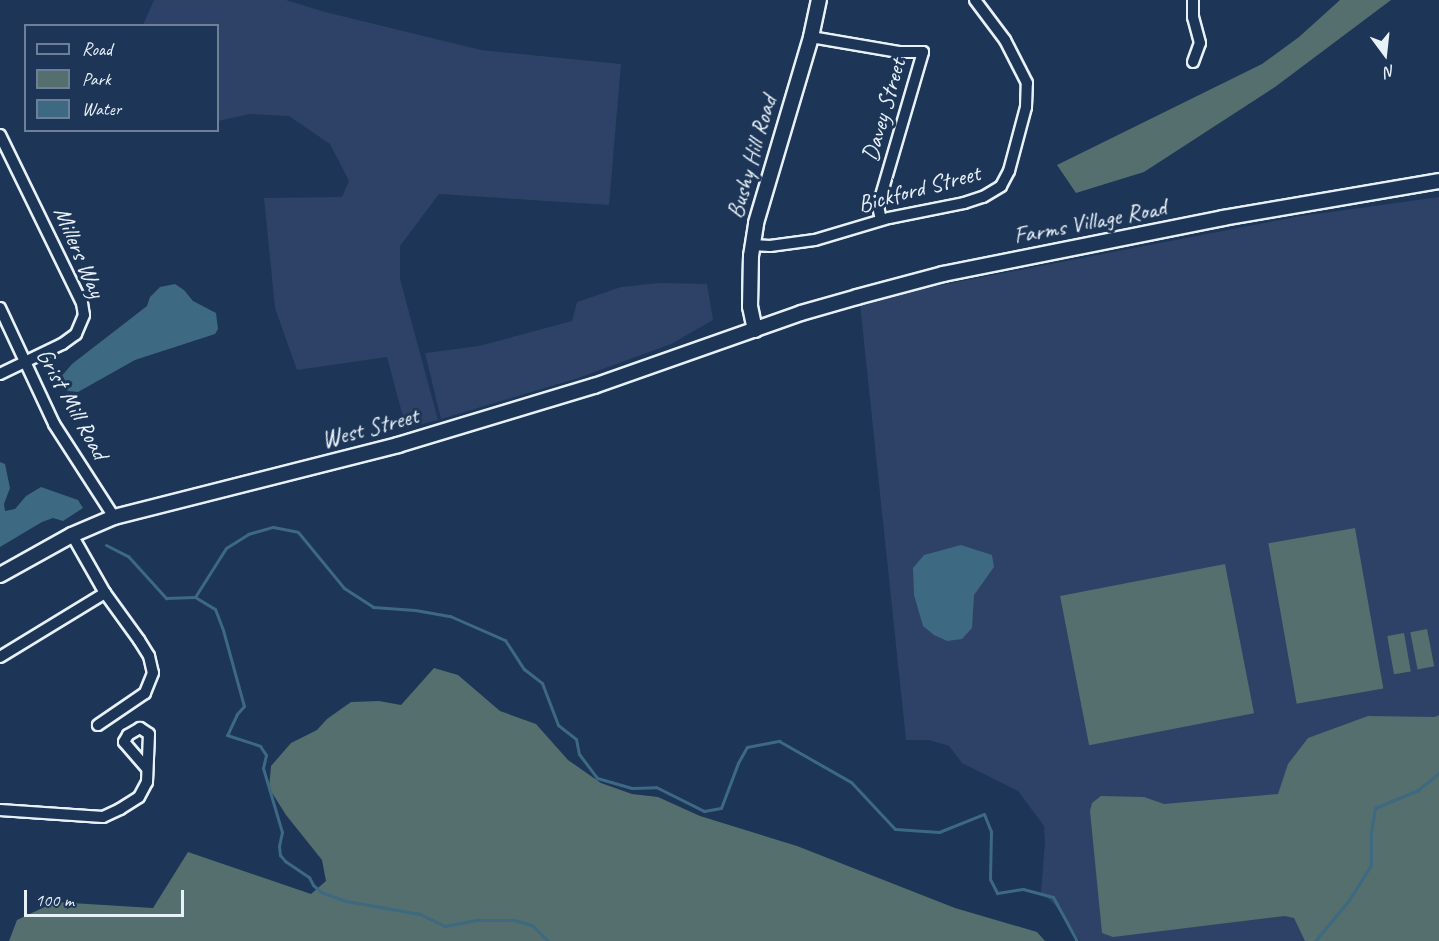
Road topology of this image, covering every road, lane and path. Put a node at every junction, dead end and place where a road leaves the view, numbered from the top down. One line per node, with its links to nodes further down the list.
1 (819, 0): 4 (main road, Bushy Hill Road)
2 (975, 0): 8 (street, Bickford Street)
3 (1193, 0): 5 (street)
4 (811, 37): 8 (street, Davey Street); 9 (main road, Bushy Hill Road)
5 (1193, 62)
6 (0, 135): 12 (street, Millers Way)
7 (1439, 182): 11 (main road, Farms Village Road)
8 (881, 220): 9 (street, Bickford Street)
9 (752, 245): 11 (main road, Bushy Hill Road)
10 (0, 308): 12 (street, Grist Mill Road)
11 (755, 330): 14 (main road, West Street)
12 (25, 363): 13 (street, Millers Way); 14 (street, Grist Mill Road)
13 (0, 374)
14 (114, 517): 15 (main road, West Street)
15 (72, 535): 16 (main road, West Street); 17 (street)
16 (0, 575)
17 (105, 593): 18 (street); 19 (street)
18 (0, 657)
19 (98, 725)
20 (147, 768): 21 (street)
21 (0, 810)

